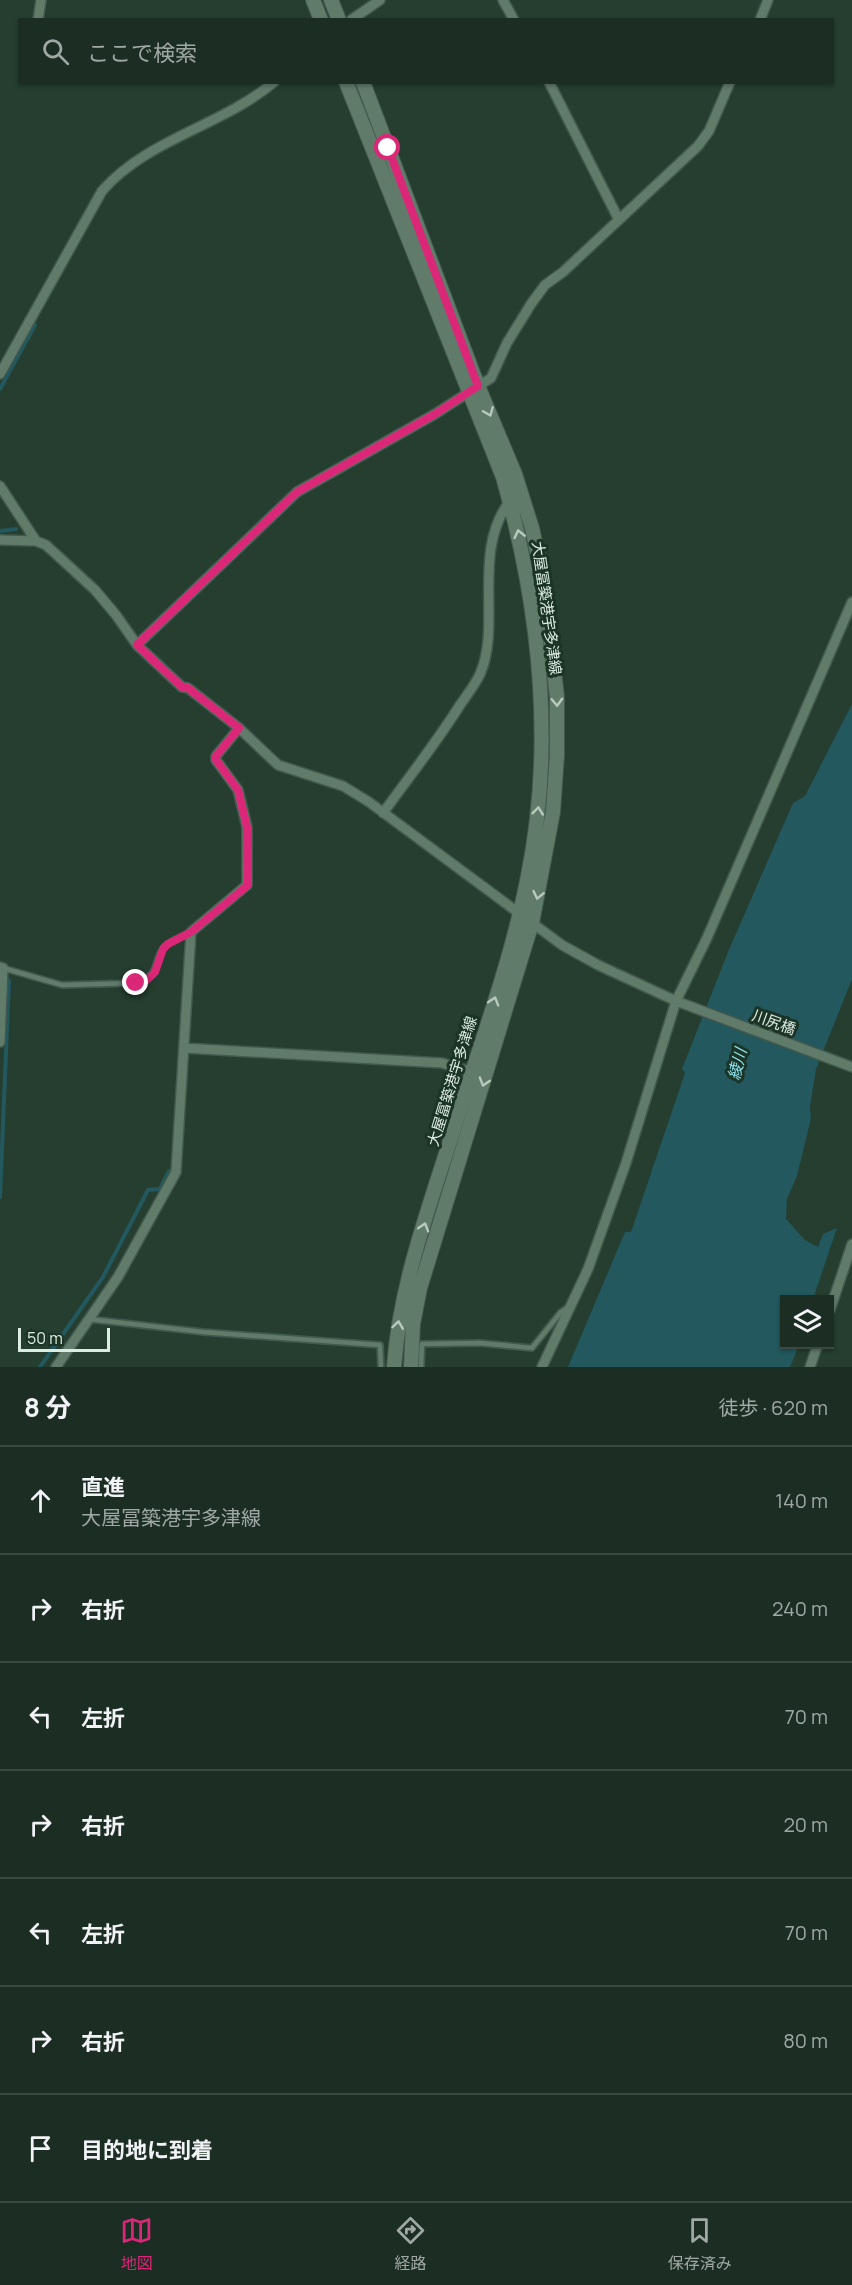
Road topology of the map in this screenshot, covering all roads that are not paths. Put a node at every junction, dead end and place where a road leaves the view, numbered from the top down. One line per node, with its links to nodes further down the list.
1 (41, 0): 7 (street)
2 (313, 0): 8 (main road)
3 (331, 0): 9 (main road)
4 (380, 0): 10 (street)
5 (503, 0): 11 (street)
6 (768, 0): 12 (street)
7 (38, 18)
8 (320, 18)
9 (338, 18)
10 (354, 18)
11 (513, 18)
12 (761, 18)
13 (272, 84): 19 (street)
14 (347, 84): 20 (main road, 大屋冨築港宇多津線)
15 (364, 84): 20 (main road, 大屋冨築港宇多津線)
16 (550, 84): 18 (street)
17 (729, 84): 18 (street)
18 (619, 220): 20 (street)
19 (0, 374)
20 (473, 390): 22 (main road, 大屋冨築港宇多津線); 26 (street); 30 (main road, 大屋冨築港宇多津線, one-way to 30)
21 (0, 486): 24 (street)
22 (510, 501): 28 (street); 29 (main road, 大屋冨築港宇多津線, one-way to 22)
23 (0, 540): 24 (street)
24 (36, 541): 26 (street, 川尻橋)
25 (852, 602): 33 (street)
26 (137, 645): 27 (street, 川尻橋)
27 (239, 728): 28 (street, 川尻橋); 31 (street)
28 (383, 813): 29 (street, 川尻橋)
29 (520, 914): 30 (street, 川尻橋); 37 (main road, 大屋冨築港宇多津線, one-way to 29)
30 (532, 923): 33 (street, 川尻橋); 46 (main road, 大屋冨築港宇多津線, one-way to 46)
31 (191, 932): 32 (lane); 35 (street)
32 (1, 967): 34 (street)
33 (681, 1003): 36 (street, 川尻橋); 40 (street)
34 (0, 1042)
35 (184, 1048): 37 (street); 41 (street)
36 (852, 1067)
37 (472, 1072): 45 (main road, 大屋冨築港宇多津線, one-way to 37)
38 (852, 1244): 39 (street)
39 (834, 1298)
40 (571, 1306): 47 (lane); 48 (street)
41 (88, 1319): 43 (street); 44 (lane)
42 (816, 1349): 49 (street)
43 (56, 1367)
44 (381, 1367)
45 (394, 1367)
46 (411, 1367)
47 (422, 1367)
48 (542, 1367)
49 (810, 1367)

